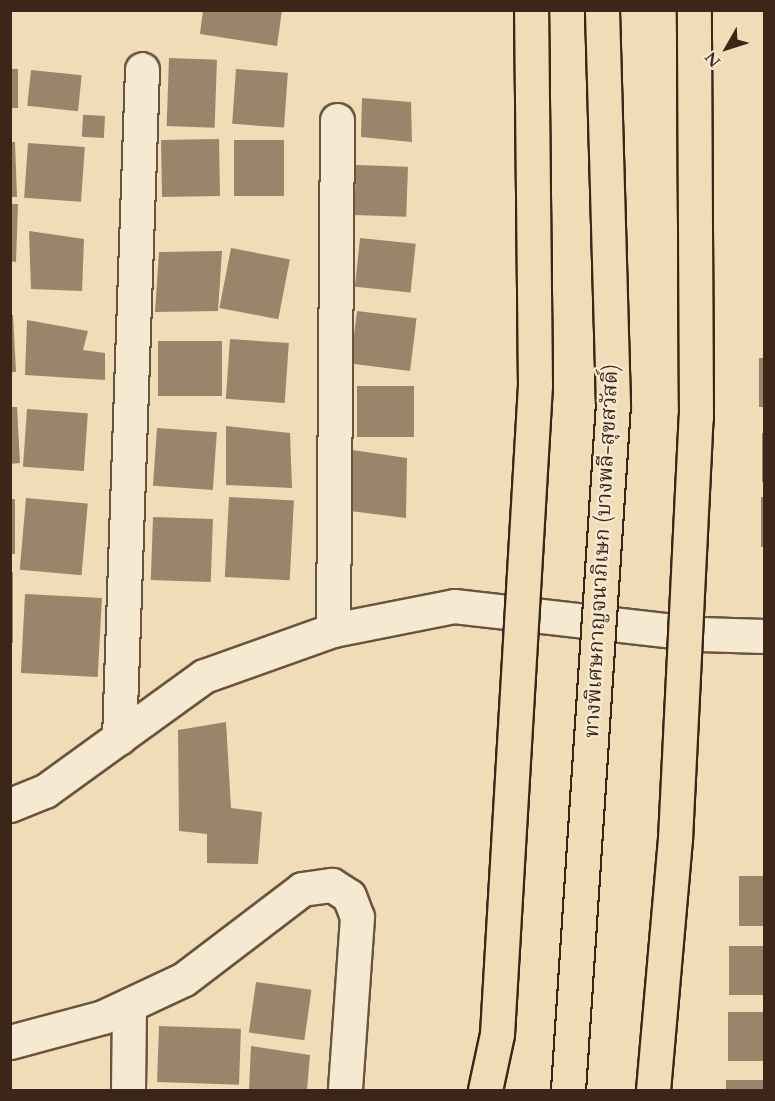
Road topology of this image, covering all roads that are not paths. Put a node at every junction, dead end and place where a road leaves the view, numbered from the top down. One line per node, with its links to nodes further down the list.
1 (531, 10): 14 (highway, bridge)
2 (602, 10): 15 (highway, ทางพิเศษกาญจนาภิเษก (บางพลี-สุขสวัสดิ์), bridge)
3 (694, 10): 16 (highway, bridge)
4 (142, 69): 8 (street)
5 (338, 120): 6 (street)
6 (333, 630): 7 (street); 8 (street)
7 (765, 636)
8 (119, 738): 9 (street)
9 (10, 805)
10 (129, 1005): 11 (street); 12 (street); 13 (street)
11 (10, 1042)
12 (128, 1090)
13 (345, 1090)
14 (485, 1090)
15 (568, 1090)
16 (652, 1090)

